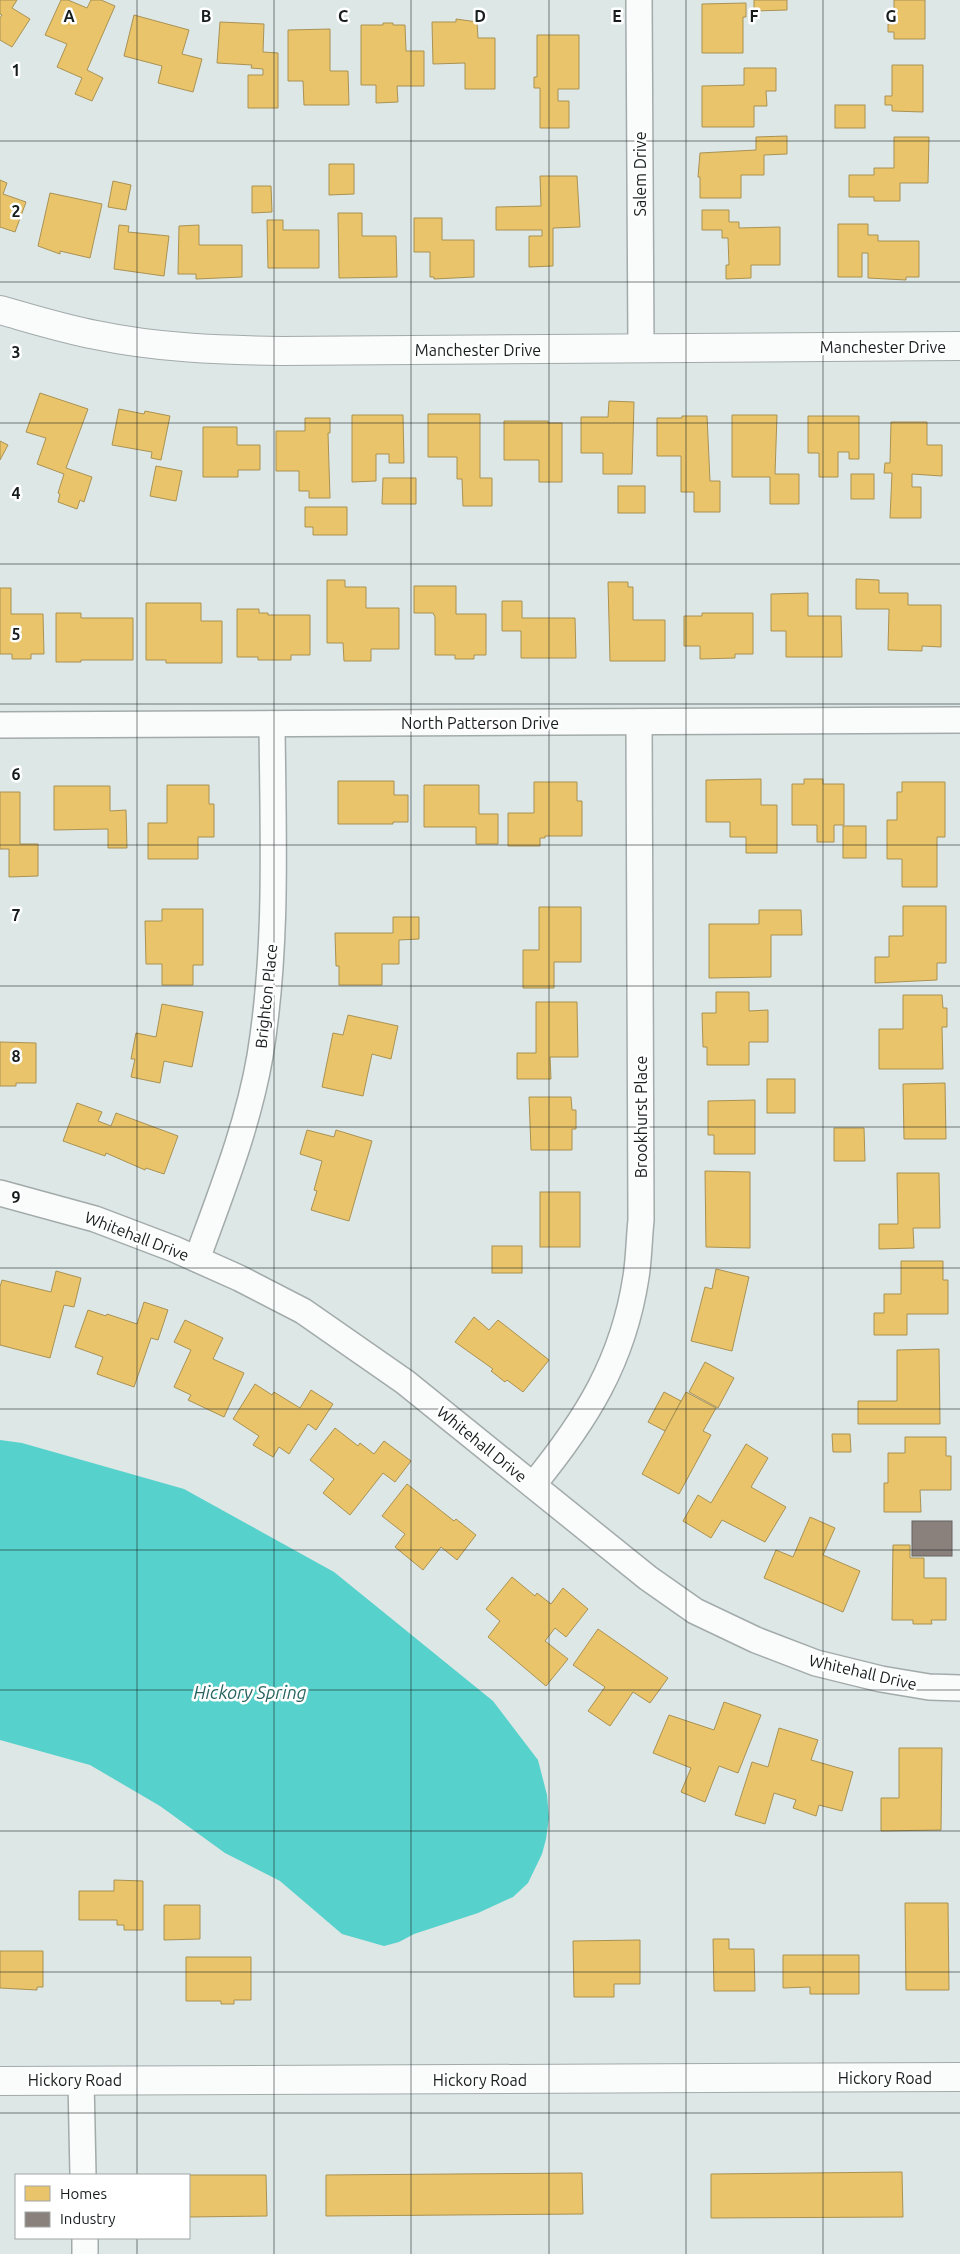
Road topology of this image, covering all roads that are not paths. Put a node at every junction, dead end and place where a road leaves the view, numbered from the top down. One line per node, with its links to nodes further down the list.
1 (639, 0): 4 (street, Salem Drive)
2 (0, 310): 4 (street, Manchester Drive)
3 (960, 346): 4 (street, Manchester Drive)
4 (641, 349)
5 (960, 720): 6 (street, North Patterson Drive)
6 (639, 722): 7 (street, North Patterson Drive); 11 (street, Brookhurst Place)
7 (272, 724): 8 (street, North Patterson Drive); 10 (street, Brighton Place)
8 (0, 725)
9 (0, 1193): 10 (street, Whitehall Drive)
10 (197, 1258): 11 (street, Whitehall Drive)
11 (533, 1485): 12 (street, Whitehall Drive)
12 (960, 1688)
13 (960, 2077): 14 (street, Hickory Road)
14 (81, 2080): 15 (street, Hickory Road); 16 (street)
15 (0, 2081)
16 (83, 2174)
17 (85, 2239): 18 (street)
18 (85, 2254)

